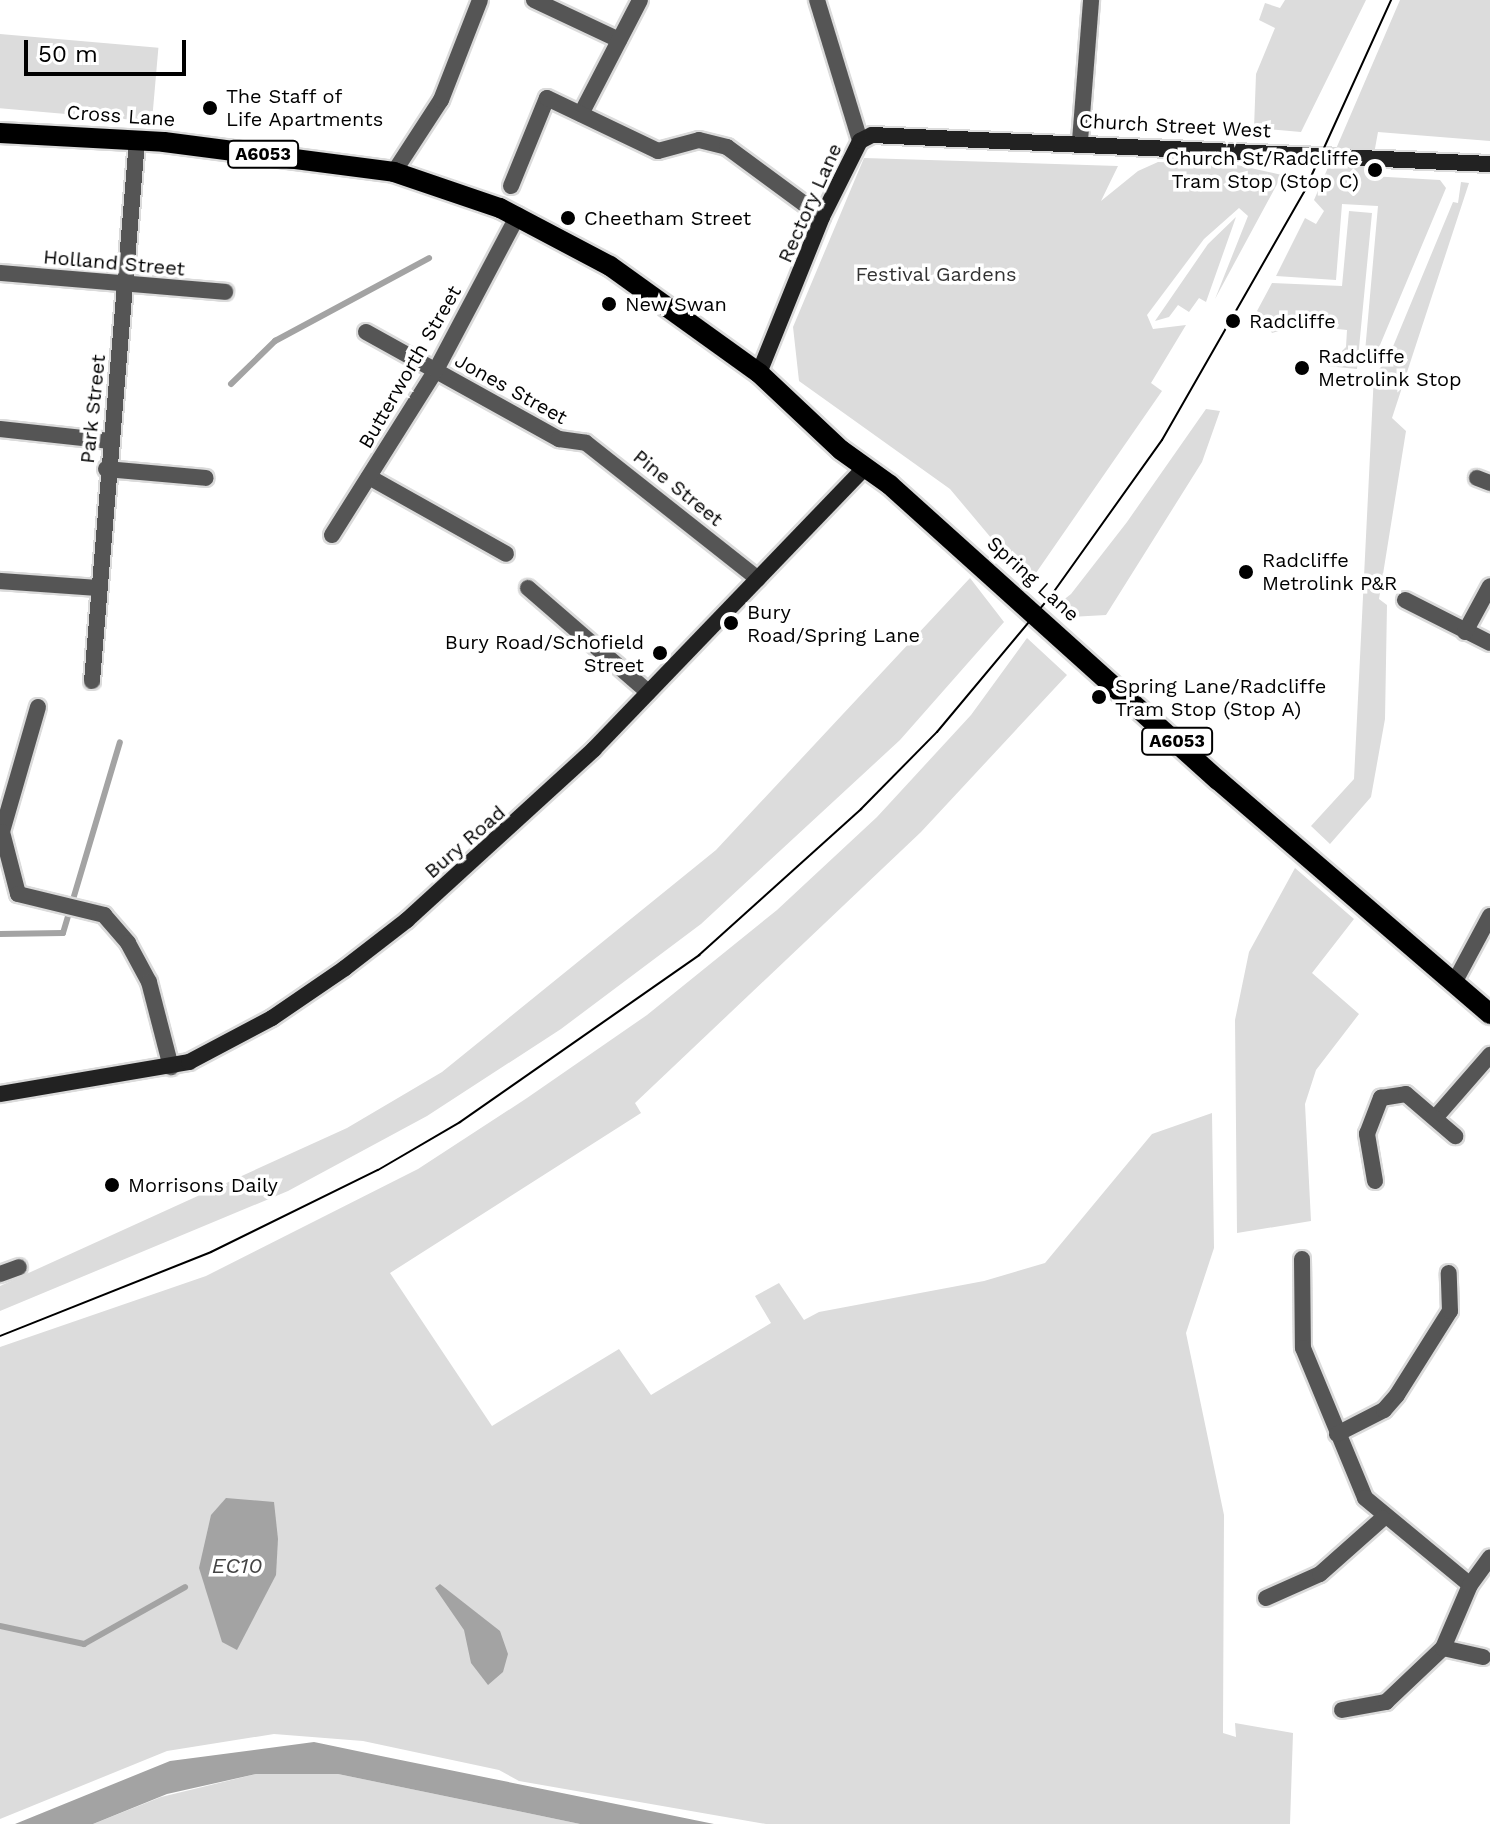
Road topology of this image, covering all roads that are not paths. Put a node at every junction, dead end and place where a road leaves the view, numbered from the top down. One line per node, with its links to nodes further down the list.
1 (480, 0): 13 (street)
2 (534, 0): 6 (street)
3 (640, 0): 6 (street)
4 (817, 0): 10 (street, Rectory Lane)
5 (1091, 0): 11 (street)
6 (619, 40): 7 (street)
7 (581, 114): 14 (street); 16 (street)
8 (0, 133): 9 (main road, Cross Lane / A6053)
9 (137, 141): 13 (main road, Cross Lane / A6053); 18 (street, Park Street)
10 (860, 141): 11 (street, Church Street West); 16 (street, Rectory Lane)
11 (1080, 141): 12 (street, Church Street West)
12 (1490, 164)
13 (394, 172): 15 (main road, Cross Lane / A6053)
14 (511, 186)
15 (518, 215): 21 (street, Butterworth Street); 22 (main road, Spring Lane / A6053)
16 (822, 217): 22 (street, Rectory Lane)
17 (0, 273): 18 (street, Holland Street)
18 (123, 285): 19 (street, Holland Street); 24 (street, Park Street)
19 (225, 292)
20 (366, 332): 21 (street, Jones Street)
21 (436, 370): 25 (street, Jones Street); 28 (street, Butterworth Street)
22 (759, 373): 26 (main road, Spring Lane / A6053)
23 (0, 429): 24 (street)
24 (110, 441): 27 (street, Park Street)
25 (566, 442): 32 (street, Pine Street)
26 (864, 468): 32 (street, Bury Road); 44 (main road, Spring Lane / A6053)
27 (106, 469): 29 (street); 35 (street, Park Street)
28 (369, 477): 30 (street, Butterworth Street); 31 (street)
29 (206, 478)
30 (332, 535)
31 (506, 554)
32 (758, 579): 41 (street, Bury Road)
33 (0, 581): 35 (street)
34 (1490, 586): 38 (street)
35 (97, 588): 40 (street, Park Street)
36 (528, 588): 41 (street)
37 (1405, 600): 38 (street)
38 (1465, 632): 39 (street)
39 (1490, 643)
40 (92, 681)
41 (648, 692): 47 (street, Bury Road)
42 (38, 707): 47 (street)
43 (1490, 916): 44 (street)
44 (1454, 983): 45 (main road, Spring Lane / A6053)
45 (1490, 1014)
46 (1490, 1055): 49 (street)
47 (171, 1067): 48 (street, Bury Road)
48 (0, 1094)
49 (1435, 1118): 50 (street); 51 (street)
50 (1455, 1136)
51 (1375, 1181)
52 (1302, 1259): 56 (street)
53 (19, 1267): 55 (street)
54 (1449, 1273): 56 (street)
55 (0, 1274)
56 (1337, 1434): 57 (street)
57 (1383, 1518): 59 (street); 60 (street)
58 (1490, 1557): 59 (street)
59 (1470, 1585): 61 (street)
60 (1266, 1598)
61 (1443, 1648): 62 (street); 63 (street)
62 (1483, 1657)
63 (1342, 1710)

